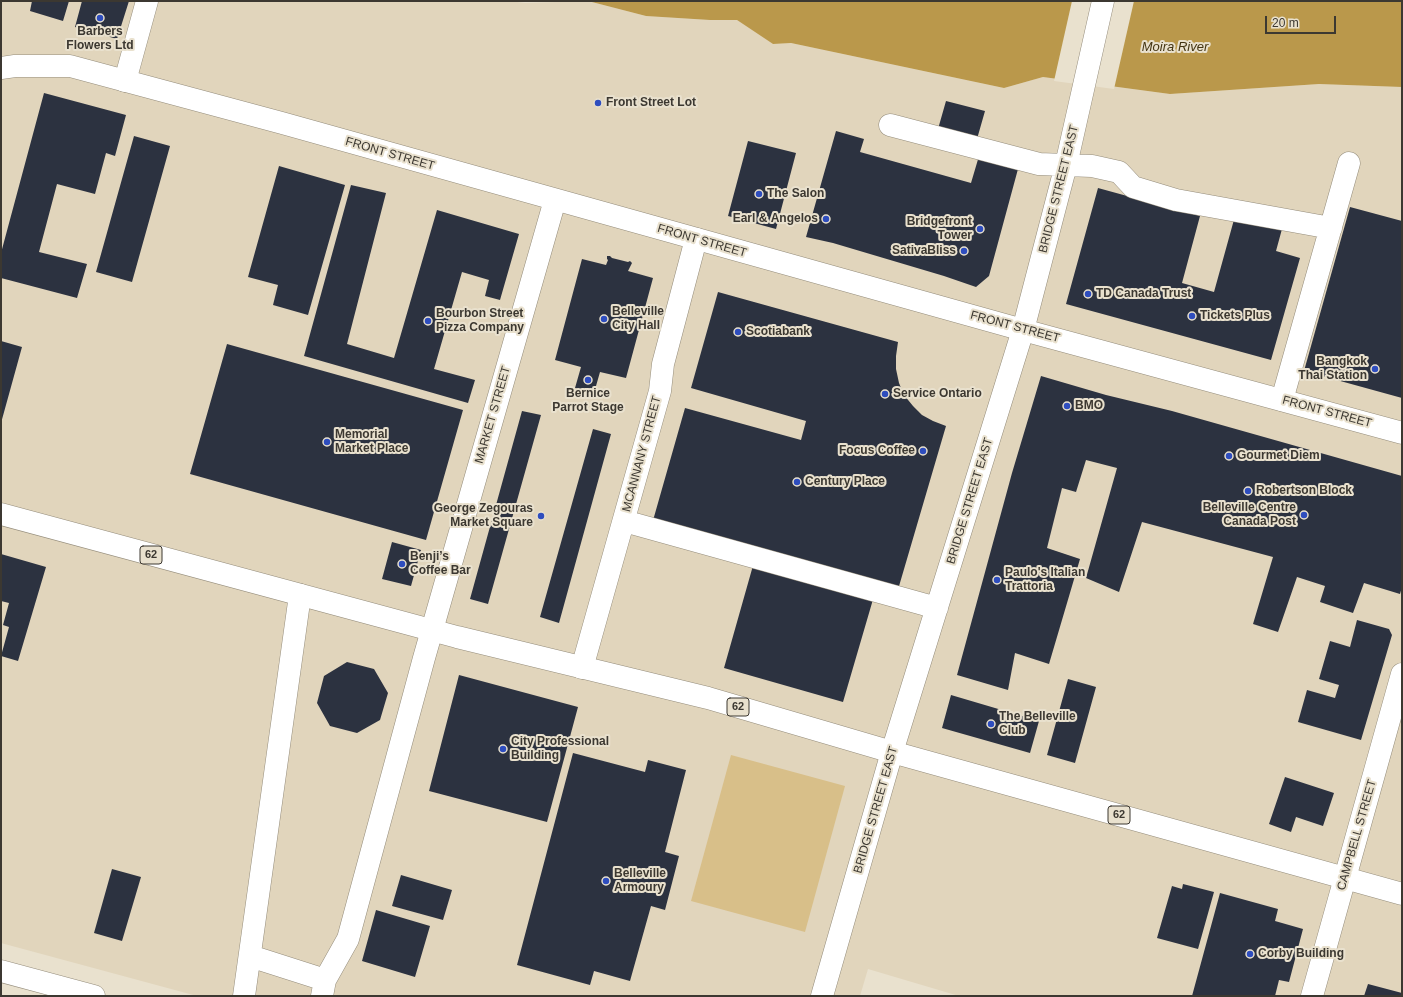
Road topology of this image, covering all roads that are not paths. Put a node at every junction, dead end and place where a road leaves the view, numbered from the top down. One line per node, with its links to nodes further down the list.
1 (147, 1): 4 (main road)
2 (1103, 1): 7 (main road, BRIDGE STREET EAST)
3 (1, 68): 4 (main road, FRONT STREET)
4 (125, 80): 8 (main road, FRONT STREET)
5 (890, 124): 7 (main road)
6 (1349, 163): 9 (main road)
7 (1066, 165): 9 (main road); 11 (main road, BRIDGE STREET EAST)
8 (555, 200): 10 (main road, FRONT STREET); 18 (main road, MARKET STREET)
9 (1331, 228): 12 (main road)
10 (696, 239): 11 (main road, FRONT STREET); 15 (main road, MCANNANY STREET)
11 (1023, 330): 12 (main road, FRONT STREET); 17 (main road, BRIDGE STREET EAST)
12 (1282, 400): 13 (main road, FRONT STREET)
13 (1402, 433)
14 (1, 514): 16 (main road, 62)
15 (624, 521): 17 (main road); 19 (main road, MCANNANY STREET)
16 (300, 595): 18 (main road, 62); 24 (main road)
17 (937, 608): 21 (main road, BRIDGE STREET EAST)
18 (432, 630): 19 (main road, 62); 26 (main road, MARKET STREET)
19 (582, 668): 21 (main road, 62)
20 (1402, 674): 22 (main road, CAMPBELL STREET)
21 (892, 752): 22 (main road, 62); 29 (main road, BRIDGE STREET EAST)
22 (1345, 878): 23 (main road, 62); 30 (main road, CAMPBELL STREET)
23 (1402, 894)
24 (250, 956): 26 (main road); 28 (main road)
25 (1, 971): 27 (main road)
26 (324, 988)
27 (94, 996)
28 (244, 996)
29 (822, 996)
30 (1312, 996)

